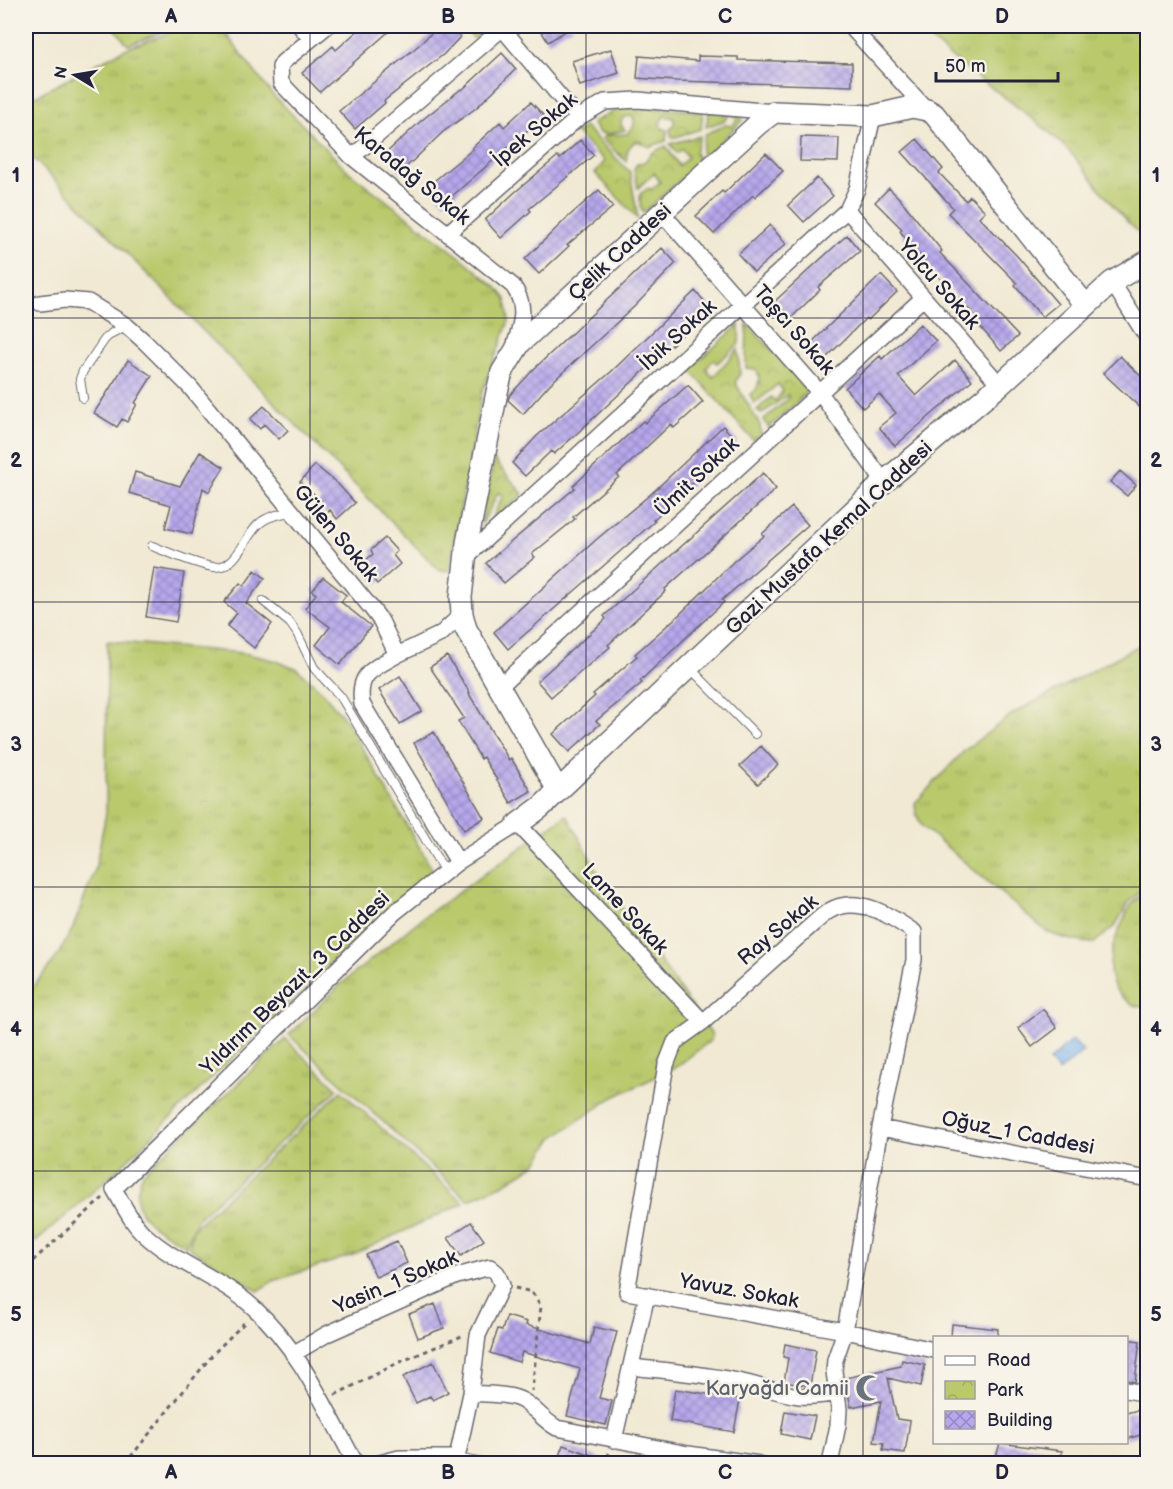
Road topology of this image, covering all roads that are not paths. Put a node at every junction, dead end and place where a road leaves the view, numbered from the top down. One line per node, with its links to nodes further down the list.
1 (300, 26): 5 (street)
2 (327, 26): 5 (street, Karadağ Sokak)
3 (850, 26): 6 (street)
4 (503, 27): 9 (street); 10 (street)
5 (311, 39): 10 (street, Karadağ Sokak)
6 (927, 110): 8 (street); 19 (street)
7 (774, 112): 8 (street); 9 (street, İpek Sokak); 12 (street, Çelik Caddesi)
8 (873, 116): 11 (street, İbik Sokak)
9 (578, 118): 13 (street, İpek Sokak)
10 (352, 157): 13 (street, Karadağ Sokak)
11 (848, 210): 16 (street, Yolcu Sokak); 18 (street, İbik Sokak)
12 (662, 213): 18 (street, Taşcı Sokak); 22 (street, Çelik Caddesi)
13 (448, 233): 22 (street, Karadağ Sokak)
14 (1148, 261): 15 (street, Gazi Mustafa Kemal Caddesi)
15 (1112, 282): 19 (street, Gazi Mustafa Kemal Caddesi); 21 (street)
16 (923, 298): 23 (street, Yolcu Sokak); 24 (street, Ümit Sokak)
17 (40, 303): 20 (street, Gülen Sokak)
18 (744, 304): 24 (street, Taşcı Sokak); 29 (street, İbik Sokak)
19 (1086, 306): 23 (street, Gazi Mustafa Kemal Caddesi)
20 (127, 326): 25 (lane); 27 (street, Gülen Sokak)
21 (1148, 339)
22 (512, 353): 29 (street, Çelik Caddesi)
23 (1000, 385): 26 (street, Gazi Mustafa Kemal Caddesi)
24 (820, 393): 26 (street, Taşcı Sokak); 34 (street, Ümit Sokak)
25 (83, 398)
26 (884, 482): 33 (street, Gazi Mustafa Kemal Caddesi)
27 (290, 512): 28 (lane); 32 (street, Gülen Sokak)
28 (152, 546)
29 (466, 557): 31 (street, Çelik Caddesi)
30 (263, 601): 39 (lane)
31 (462, 615): 32 (street); 34 (street, Çelik Caddesi)
32 (397, 655): 38 (street)
33 (690, 668): 35 (lane); 36 (street, Gazi Mustafa Kemal Caddesi)
34 (499, 687): 36 (street, Çelik Caddesi)
35 (755, 734)
36 (558, 790): 37 (street, Gazi Mustafa Kemal Caddesi)
37 (518, 824): 38 (street, Yıldırım Beyazıt_3 Caddesi); 40 (street, Lame Sokak)
38 (458, 862): 39 (street, Yıldırım Beyazıt_3 Caddesi)
39 (445, 872): 47 (street, Yıldırım Beyazıt_3 Caddesi)
40 (703, 1022): 41 (street, Ray Sokak); 43 (street, Ray Sokak)
41 (880, 1128): 42 (street, Oğuz_1 Caddesi); 45 (street, Ray Sokak)
42 (1148, 1179)
43 (627, 1292): 44 (street, Yavuz. Sokak)
44 (647, 1295): 45 (street, Yavuz. Sokak); 48 (street)
45 (845, 1332): 46 (street, Yavuz. Sokak); 51 (street, Ray Sokak)
46 (933, 1350)
47 (293, 1354): 50 (street, Yasin_1 Sokak); 55 (street)
48 (631, 1367): 51 (street); 53 (street)
49 (1128, 1390): 52 (street)
50 (471, 1393): 53 (street); 54 (street)
51 (838, 1393): 59 (street, Ray Sokak)
52 (1148, 1394)
53 (614, 1440): 58 (street)
54 (457, 1458): 56 (street); 57 (lane)
55 (356, 1464)
56 (376, 1464)
57 (487, 1464)
58 (759, 1464)
59 (830, 1464)

